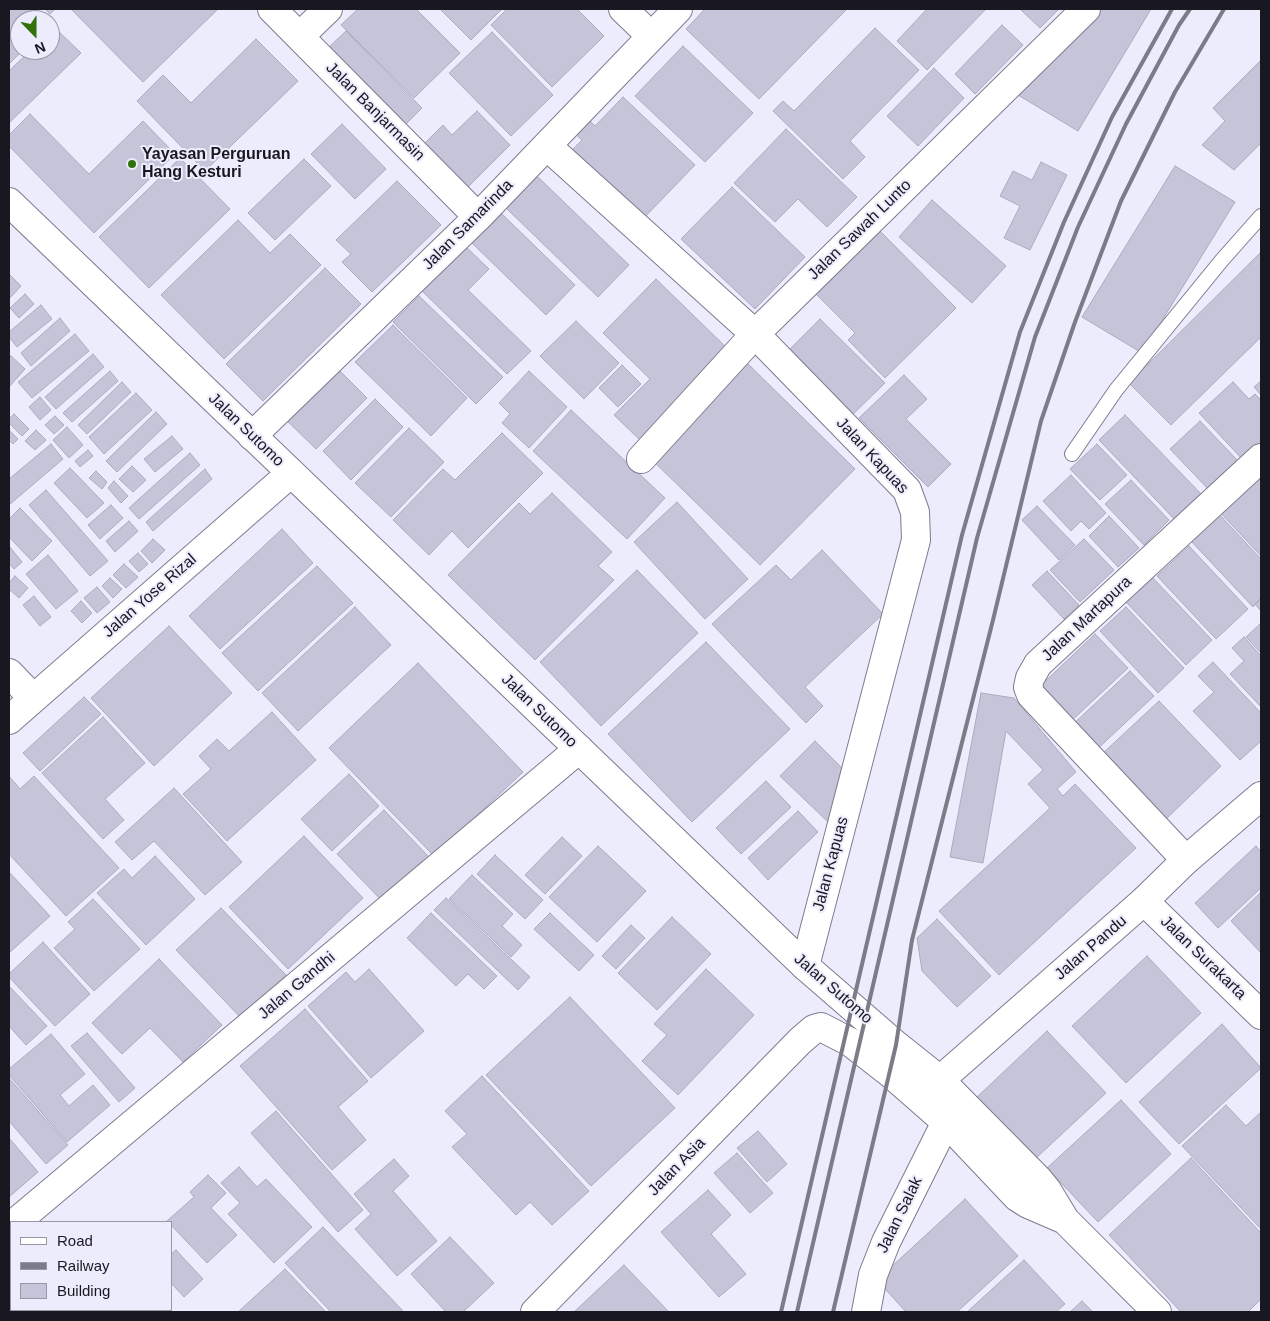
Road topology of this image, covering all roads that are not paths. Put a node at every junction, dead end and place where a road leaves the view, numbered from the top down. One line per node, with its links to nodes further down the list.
1 (272, 9): 6 (street, Jalan Banjarmasin)
2 (328, 9): 6 (street)
3 (623, 9): 7 (street)
4 (678, 9): 7 (street, Jalan Samarinda)
5 (1086, 9): 12 (street, Jalan Sawah Lunto)
6 (300, 36): 11 (street, Jalan Banjarmasin)
7 (651, 36): 8 (street, Jalan Samarinda)
8 (547, 146): 11 (street, Jalan Samarinda); 12 (street, Jalan Kapuas)
9 (11, 210): 13 (street, Jalan Sutomo)
10 (1261, 216): 14 (lane)
11 (478, 217): 13 (street, Jalan Samarinda)
12 (755, 334): 16 (street, Jalan Sawah Lunto); 25 (street, Jalan Kapuas)
13 (252, 436): 17 (street, Jalan Sutomo)
14 (1072, 454)
15 (1261, 458): 23 (street, Jalan Martapura)
16 (641, 459)
17 (291, 473): 19 (street, Jalan Yose Rizal); 21 (street, Jalan Sutomo)
18 (9, 673): 19 (street)
19 (33, 698): 20 (street, Jalan Yose Rizal)
20 (9, 720)
21 (579, 749): 25 (street, Jalan Sutomo); 32 (street, Jalan Gandhi)
22 (1261, 796): 23 (street, Jalan Pandu)
23 (1186, 860): 24 (street, Jalan Pandu)
24 (1144, 900): 26 (street, Jalan Surakarta); 28 (street, Jalan Pandu)
25 (805, 966): 28 (street, Jalan Sutomo)
26 (1261, 1015)
27 (821, 1027): 29 (street, Jalan Sutomo); 33 (street, Jalan Asia)
28 (940, 1080): 29 (street, Jalan Pandu); 31 (street, Jalan Sutomo)
29 (923, 1102): 30 (street, Jalan Sutomo)
30 (946, 1122): 31 (street, Jalan Sutomo); 34 (street, Jalan Salak)
31 (1065, 1220): 35 (street, Jalan Sutomo)
32 (17, 1221)
33 (535, 1312)
34 (866, 1312)
35 (1157, 1312)

